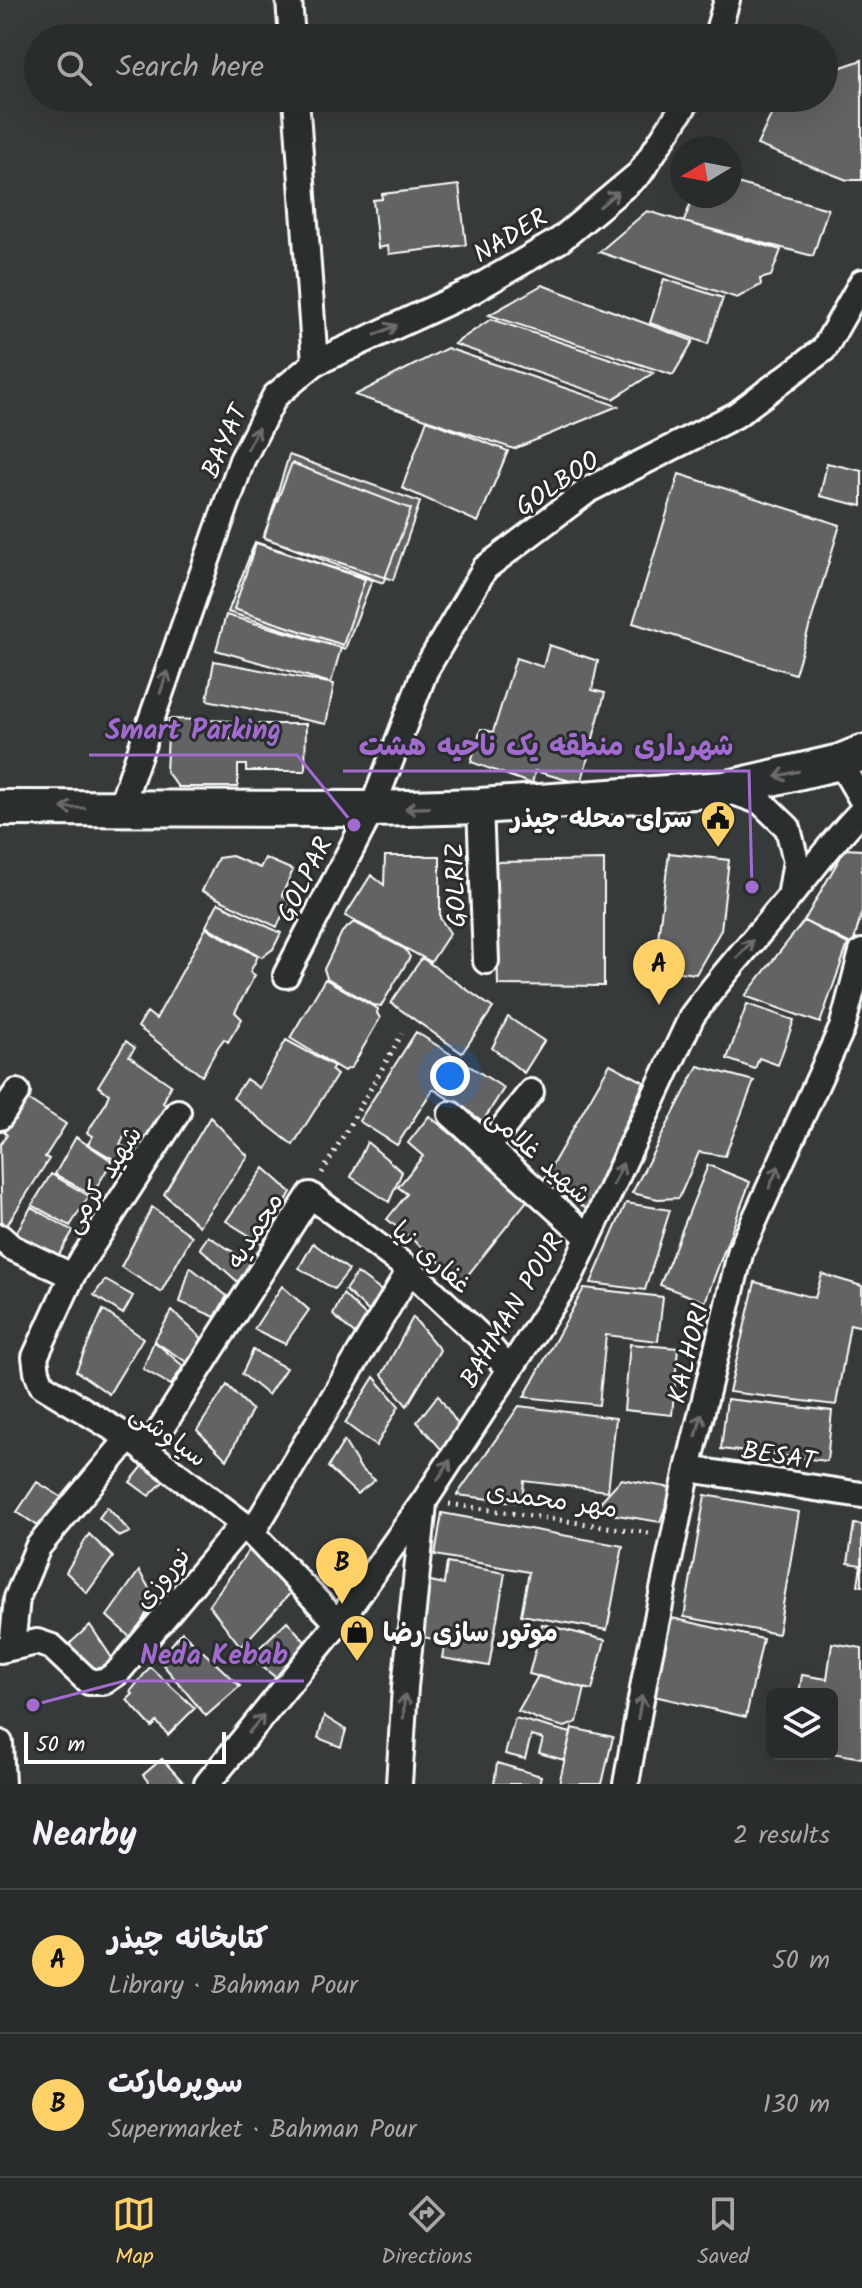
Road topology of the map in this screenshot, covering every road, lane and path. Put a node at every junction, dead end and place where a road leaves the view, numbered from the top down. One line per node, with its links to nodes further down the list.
1 (289, 0): 3 (street)
2 (727, 0): 4 (street)
3 (291, 24)
4 (720, 24)
5 (297, 112): 8 (street)
6 (680, 112): 8 (street, NADER, one-way to 6)
7 (862, 282): 15 (street, GOLBOO)
8 (315, 363): 14 (street, BAYAT, one-way to 8)
9 (851, 758): 10 (main road, one-way to 10); 11 (street)
10 (724, 789): 12 (main road); 17 (street)
11 (862, 800)
12 (480, 806): 15 (main road, one-way to 15); 19 (street, GOLRIZ)
13 (0, 808): 14 (main road, one-way to 13)
14 (120, 809): 15 (main road)
15 (372, 809): 20 (street, GOLPAR)
16 (862, 811): 17 (street, BAHMAN POUR)
17 (790, 897): 30 (street, BAHMAN POUR, one-way to 17)
18 (862, 952): 35 (street, KALHORI, one-way to 18)
19 (486, 961)
20 (286, 975)
21 (402, 1034): 28 (path, محمدیه)
22 (17, 1092): 26 (street)
23 (531, 1092): 27 (street)
24 (178, 1112): 32 (street, شهید کرمی)
25 (451, 1114): 27 (street, شهید غلامی)
26 (0, 1117)
27 (489, 1146): 30 (street, شهید غلامی)
28 (310, 1195): 31 (street, غفاری نیا); 34 (street, محمدیه)
29 (0, 1237): 32 (street)
30 (588, 1237): 33 (street, BAHMAN POUR)
31 (410, 1270): 33 (street, غفاری نیا); 38 (street, نوروزی)
32 (72, 1276): 34 (street, سیاوشی)
33 (509, 1370): 37 (street, BAHMAN POUR, one-way to 33)
34 (138, 1445): 38 (street, سیاوشی); 41 (street, محمدیه)
35 (688, 1469): 36 (street, BESAT); 39 (street, KALHORI)
36 (862, 1495)
37 (425, 1500): 39 (path, مهر محمدی); 40 (street, BAHMAN POUR); 45 (street, one-way to 37)
38 (248, 1528): 40 (street, سیاوشی); 41 (street, نوروزی)
39 (674, 1537): 46 (street, KALHORI, one-way to 39)
40 (338, 1623): 44 (street, BAHMAN POUR, one-way to 40)
41 (6, 1648)
42 (0, 1743): 43 (street)
43 (2, 1784)
44 (207, 1784)
45 (399, 1784)
46 (626, 1784)

